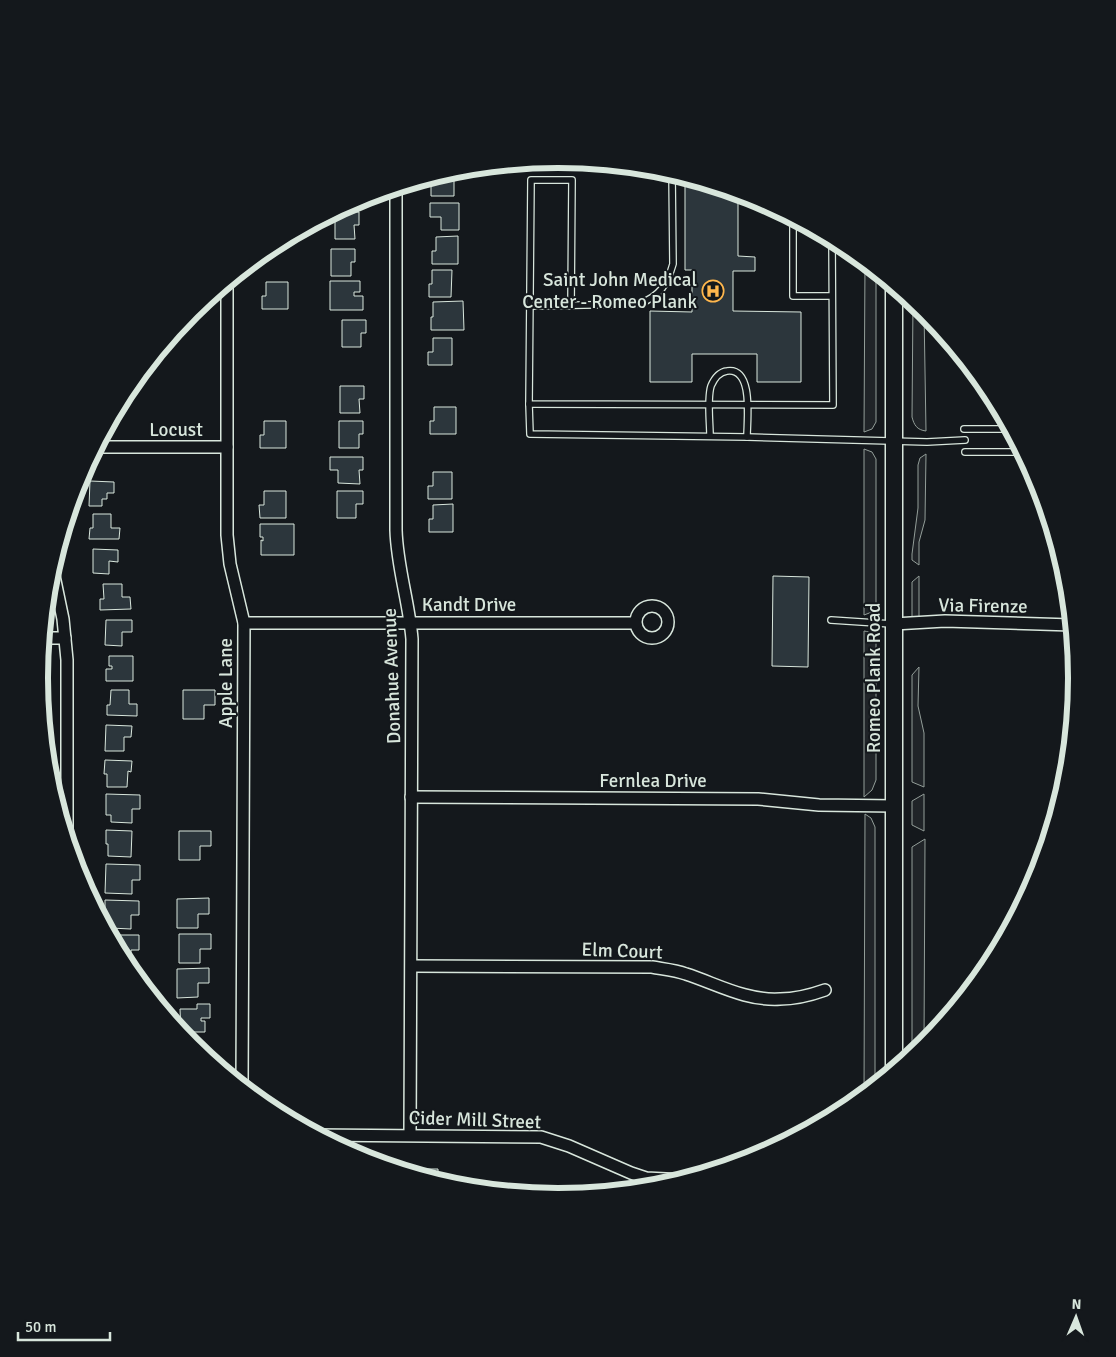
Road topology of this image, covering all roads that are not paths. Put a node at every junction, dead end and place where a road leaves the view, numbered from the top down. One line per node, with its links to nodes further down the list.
1 (672, 181): 9 (lane)
2 (396, 194): 26 (street, Donahue Avenue)
3 (793, 226): 7 (lane)
4 (832, 248): 7 (lane)
5 (227, 290): 20 (street, Apple Lane)
6 (894, 294): 18 (main road, Romeo Plank Road)
7 (832, 296): 12 (lane)
8 (530, 306): 9 (lane); 9 (lane); 10 (lane)
9 (571, 306)
10 (530, 404): 11 (lane); 15 (lane)
11 (710, 405): 12 (lane); 12 (lane); 15 (lane)
12 (747, 405): 16 (lane)
13 (964, 429): 14 (lane)
14 (1003, 429)
15 (710, 436): 16 (lane)
16 (747, 437): 18 (lane)
17 (964, 440): 18 (lane)
18 (894, 441): 28 (main road, Romeo Plank Road)
19 (103, 447): 20 (street, Locust)
20 (227, 448): 25 (street, Apple Lane)
21 (964, 452): 22 (lane)
22 (1015, 452)
23 (56, 587): 31 (street)
24 (831, 620): 28 (lane)
25 (244, 623): 26 (street, Kandt Drive); 38 (street, Apple Lane)
26 (411, 623): 27 (street, Kandt Drive); 32 (street, Donahue Avenue)
27 (635, 623)
28 (894, 624): 29 (street, Via Firenze); 33 (main road, Romeo Plank Road)
29 (1065, 625)
30 (50, 638): 31 (street)
31 (65, 638): 34 (street)
32 (411, 797): 33 (street, Fernlea Drive); 35 (street, Donahue Avenue)
33 (894, 806): 37 (main road, Romeo Plank Road)
34 (66, 815)
35 (412, 966): 36 (street, Elm Court); 40 (street, Donahue Avenue)
36 (826, 990)
37 (894, 1063)
38 (242, 1080)
39 (330, 1135): 40 (street, Cider Mill Street)
40 (410, 1135): 41 (street, Cider Mill Street)
41 (659, 1179)

